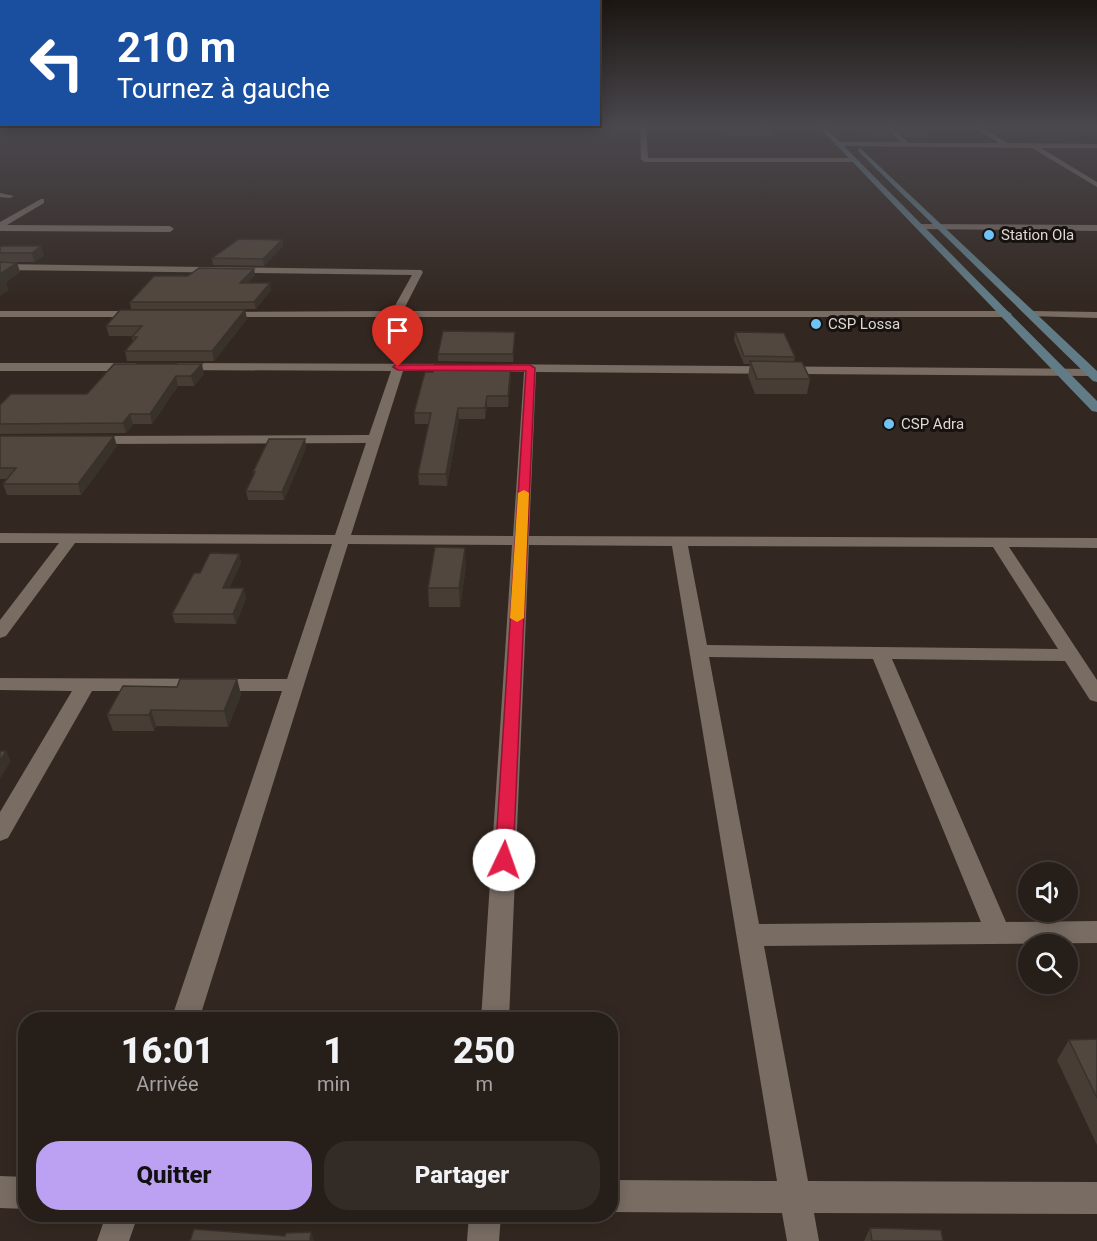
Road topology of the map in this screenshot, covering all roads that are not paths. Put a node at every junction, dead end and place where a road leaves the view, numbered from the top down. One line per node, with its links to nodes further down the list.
1 (879, 185): 7 (main road)
2 (893, 185): 8 (main road)
3 (0, 195): 4 (street)
4 (10, 195)
5 (41, 201): 6 (street)
6 (0, 227): 10 (street)
7 (920, 227): 8 (street); 12 (main road)
8 (941, 227): 9 (street); 13 (main road)
9 (1097, 228)
10 (170, 229)
11 (0, 267): 17 (street)
12 (979, 286): 13 (main road); 18 (main road)
13 (1003, 286): 19 (main road)
14 (0, 314): 15 (street)
15 (156, 314)
16 (216, 314): 17 (street)
17 (396, 314): 18 (street)
18 (1006, 314): 24 (main road)
19 (1032, 314): 20 (street); 25 (main road)
20 (1097, 315)
21 (0, 367): 22 (street)
22 (398, 367): 23 (street); 27 (street)
23 (530, 368): 24 (street); 32 (street)
24 (1062, 372): 25 (street); 26 (main road)
25 (1094, 375)
26 (1097, 408)
27 (375, 439): 28 (street); 31 (street)
28 (82, 440)
29 (0, 538): 30 (street)
30 (71, 538): 31 (street); 36 (street)
31 (342, 539): 32 (street); 42 (street)
32 (521, 540): 33 (street); 49 (street)
33 (679, 541): 34 (street); 37 (street)
34 (998, 543): 35 (street); 39 (street)
35 (1097, 543)
36 (0, 632)
37 (698, 651): 38 (street); 47 (street)
38 (880, 652): 39 (street); 46 (street)
39 (1071, 654): 43 (street)
40 (0, 684): 41 (street)
41 (86, 684): 42 (street); 44 (street)
42 (295, 685): 48 (street)
43 (1097, 695)
44 (0, 832)
45 (1097, 932): 46 (street)
46 (998, 933): 47 (street)
47 (749, 935): 53 (street)
48 (189, 1012)
49 (495, 1012)
50 (0, 1192): 51 (street)
51 (18, 1192)
52 (618, 1196): 53 (street)
53 (795, 1197): 54 (street); 59 (street)
54 (1097, 1198)
55 (120, 1222): 57 (street)
56 (484, 1222): 58 (street)
57 (114, 1241)
58 (483, 1241)
59 (803, 1241)

